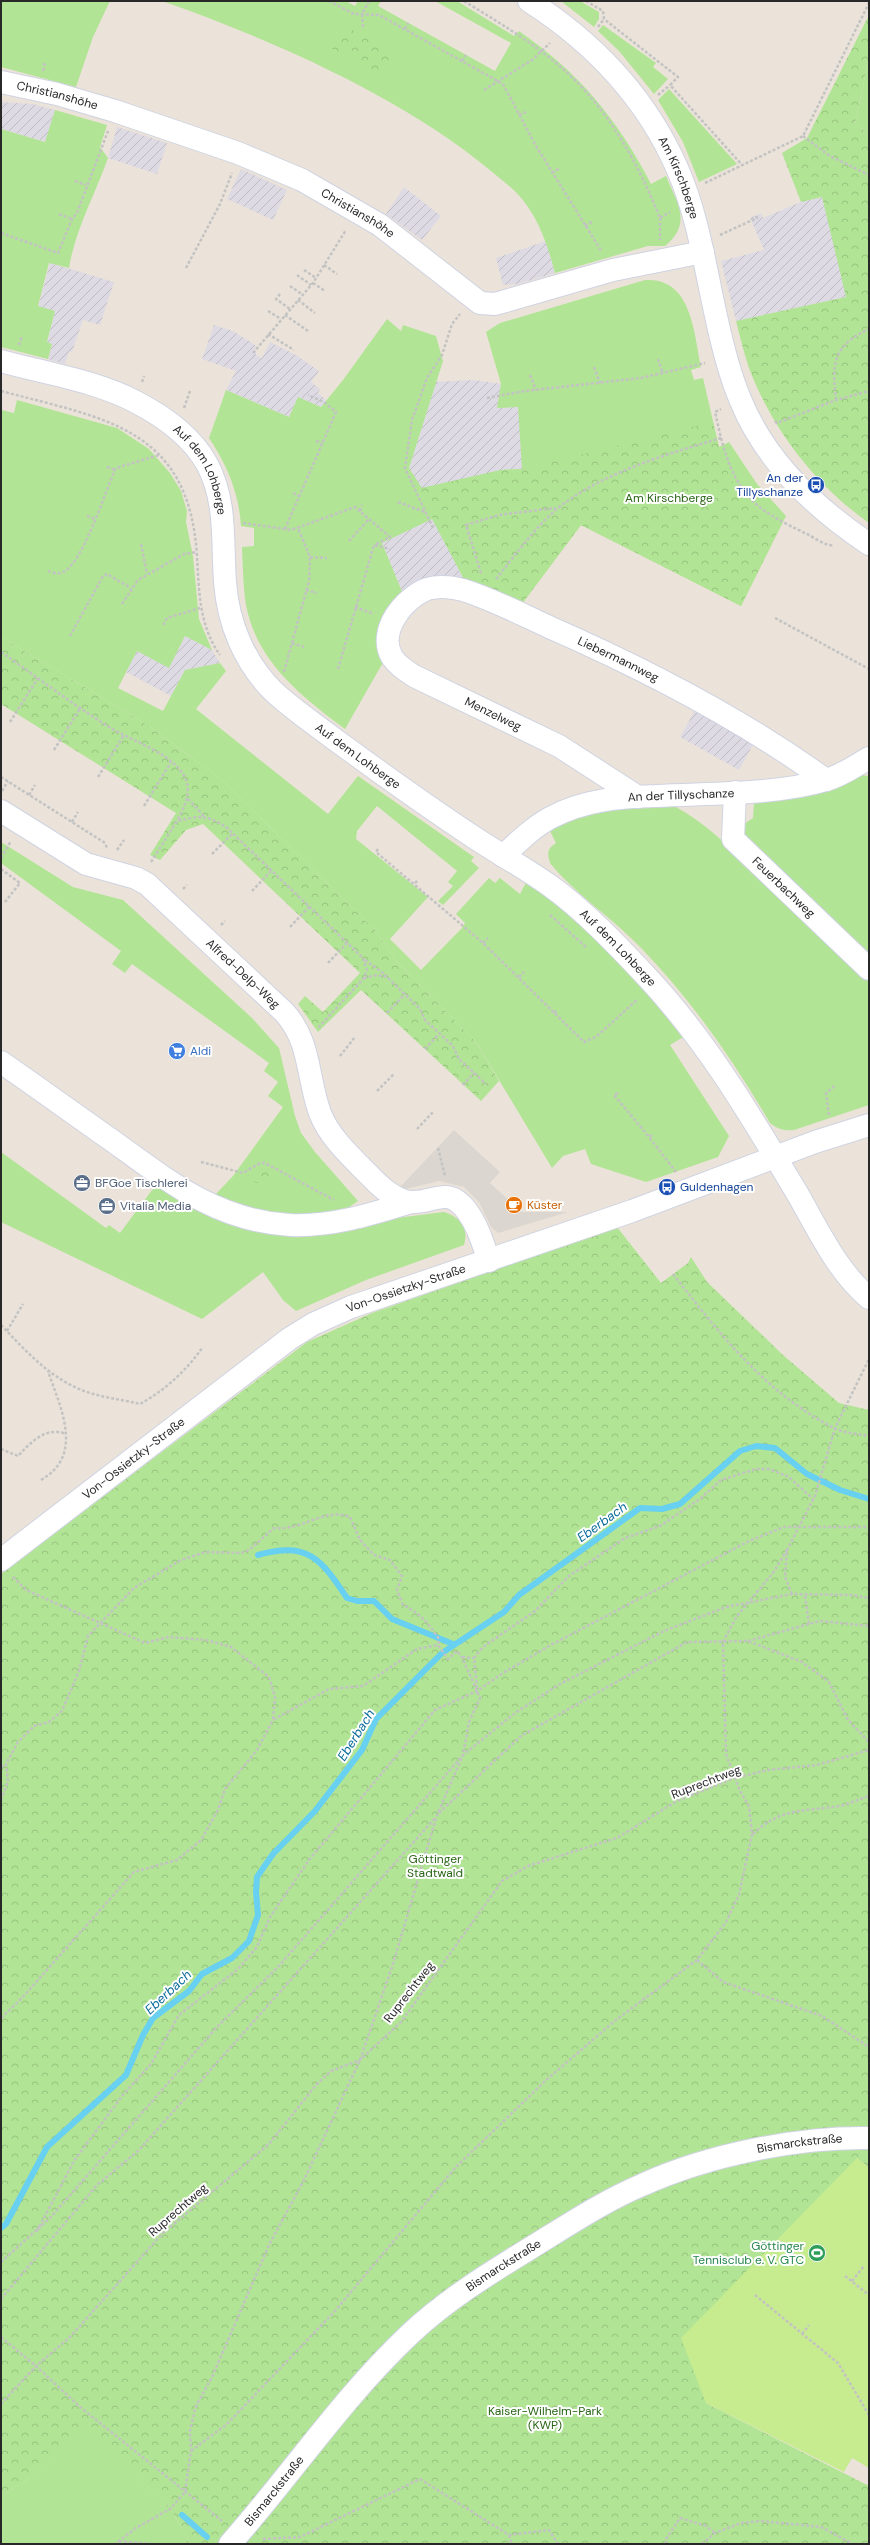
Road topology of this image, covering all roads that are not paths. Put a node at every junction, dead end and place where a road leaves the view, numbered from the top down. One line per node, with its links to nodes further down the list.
1 (529, 1): 3 (street, Am Kirschberge)
2 (1, 82): 3 (street, Christianshöhe)
3 (702, 248): 5 (street, Am Kirschberge)
4 (1, 361): 12 (street, Auf dem Lohberge)
5 (869, 544)
6 (400, 610): 8 (street, Liebermannweg); 10 (street, Menzelweg)
7 (869, 758): 8 (street, An der Tillyschanze)
8 (826, 780): 9 (street, An der Tillyschanze)
9 (735, 792): 10 (street, An der Tillyschanze); 13 (street, Feuerbachweg)
10 (638, 797): 12 (street, An der Tillyschanze)
11 (1, 811): 17 (street, Alfred-Delp-Weg)
12 (503, 856): 16 (street, Auf dem Lohberge)
13 (869, 969)
14 (1, 1062): 17 (street)
15 (869, 1125): 16 (street, Von-Ossietzky-Straße)
16 (775, 1157): 18 (street, Von-Ossietzky-Straße); 19 (street)
17 (411, 1202): 18 (street)
18 (489, 1261): 20 (street, Von-Ossietzky-Straße)
19 (869, 1298)
20 (6, 1568)
21 (869, 2138): 22 (street, Bismarckstraße)
22 (234, 2539)

